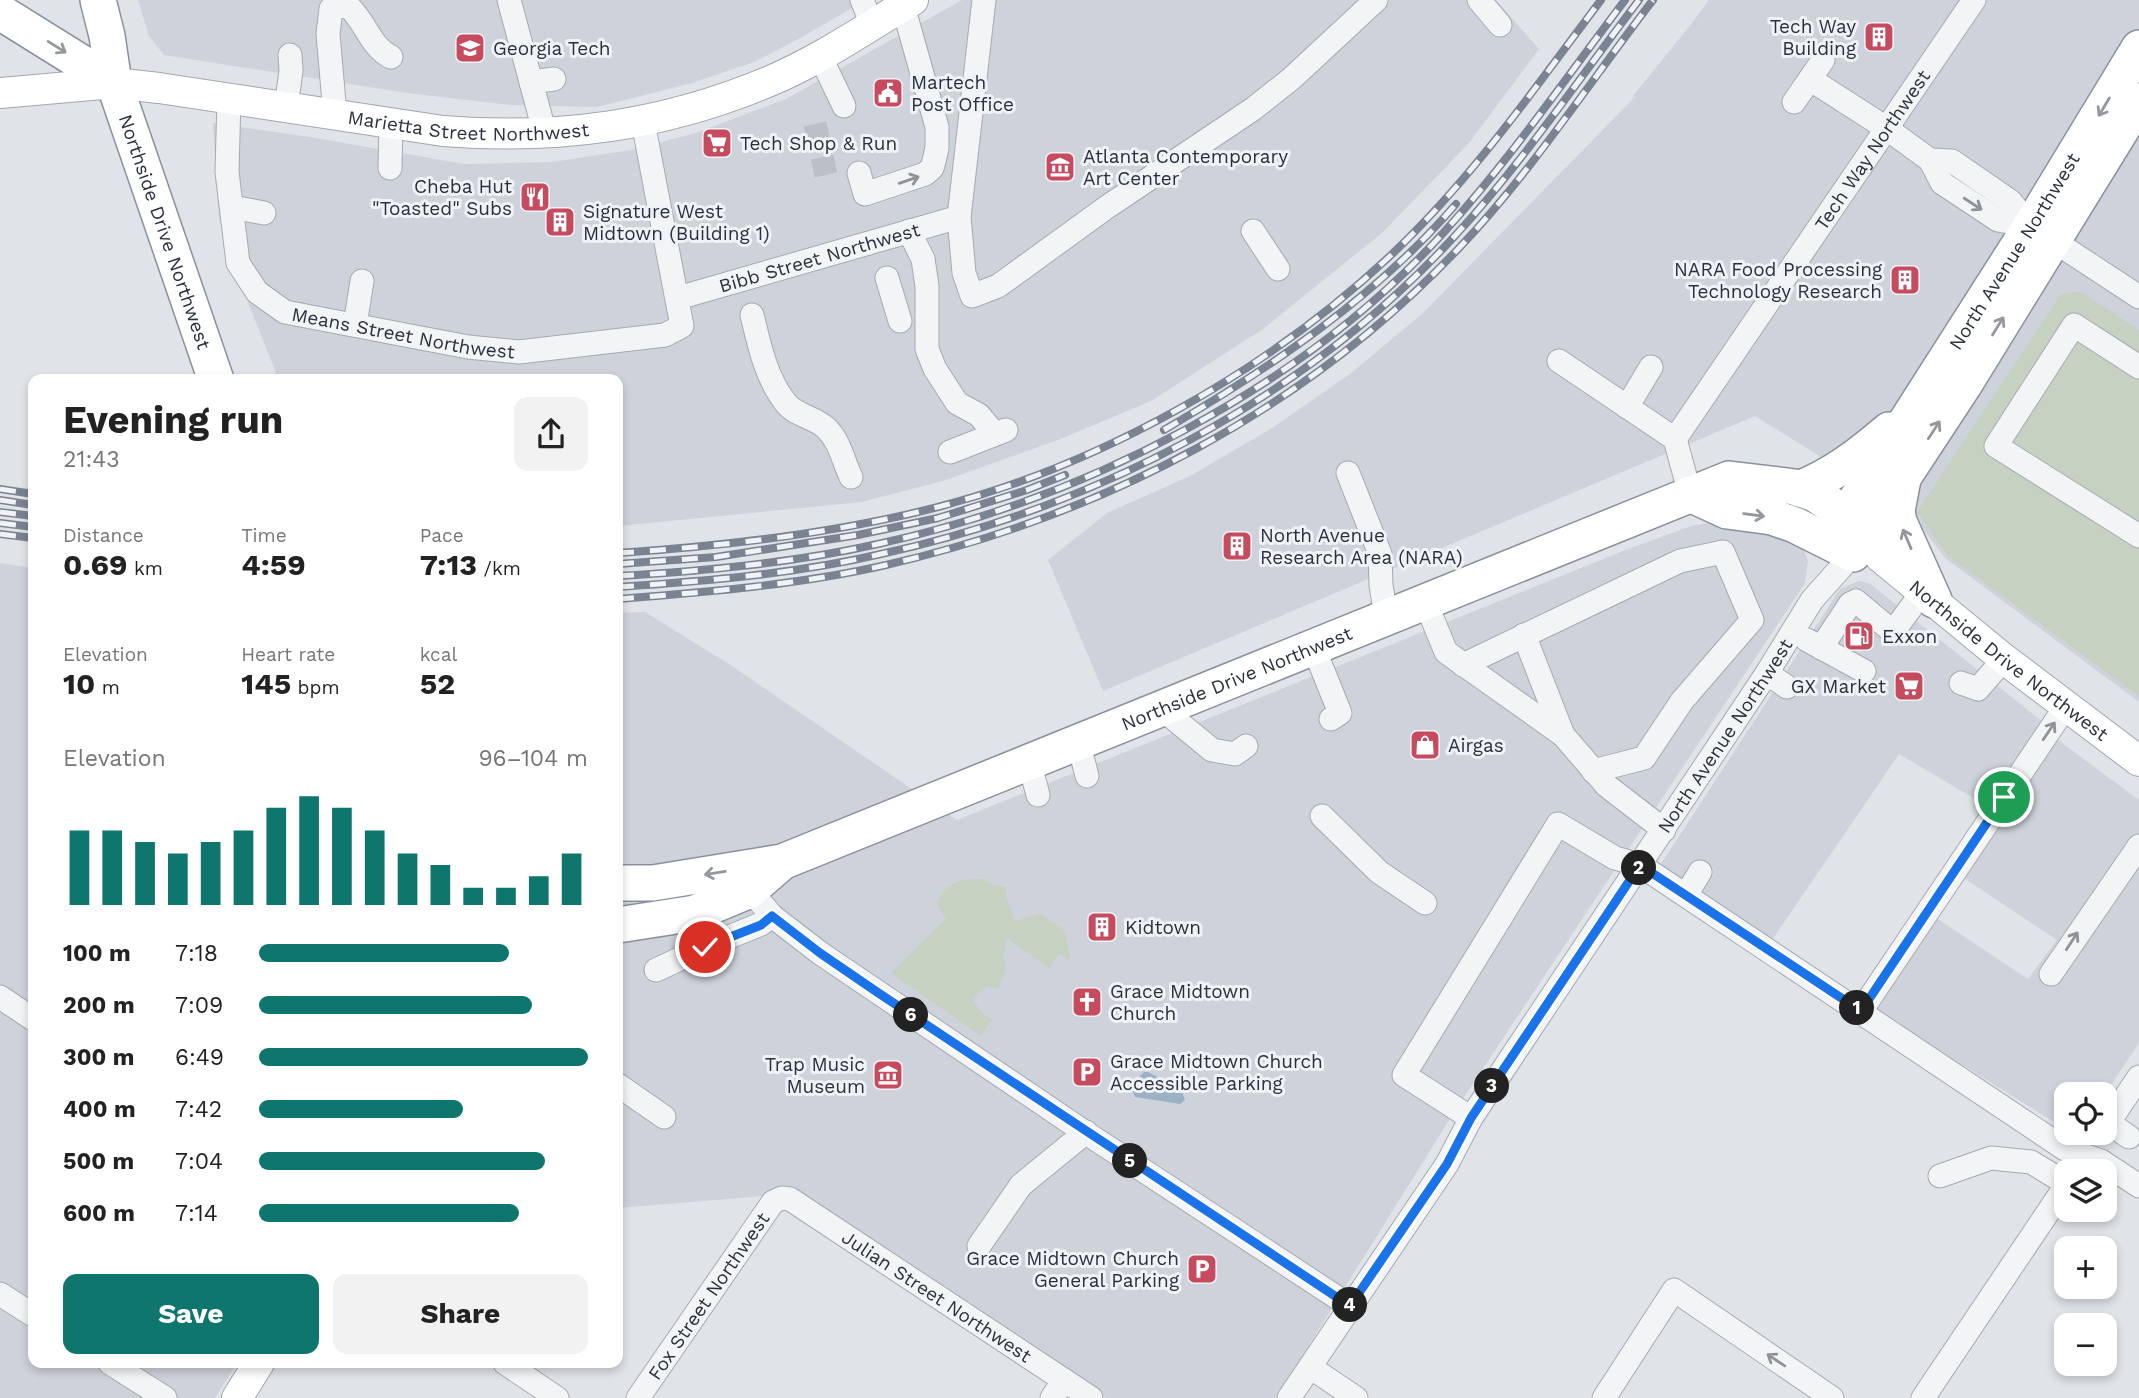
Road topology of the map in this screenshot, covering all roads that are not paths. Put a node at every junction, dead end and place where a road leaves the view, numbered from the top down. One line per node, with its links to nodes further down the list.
1 (98, 0): 19 (highway, Northside Drive Northwest)
2 (509, 0): 18 (street)
3 (984, 0): 35 (street)
4 (1376, 0): 35 (street)
5 (1479, 0): 10 (street)
6 (1974, 0): 29 (street, Tech Way Northwest)
7 (908, 3): 9 (main road, Marietta Street Northwest); 32 (street, one-way to 7)
8 (0, 12): 19 (highway, one-way to 19)
9 (867, 12): 13 (main road, Marietta Street Northwest)
10 (1500, 25)
11 (2139, 48): 38 (highway, North Avenue Northwest, one-way to 38)
12 (290, 55): 25 (street)
13 (820, 56): 24 (street); 27 (main road, Marietta Street Northwest)
14 (391, 57): 26 (street)
15 (1823, 60): 17 (street)
16 (554, 79): 18 (street)
17 (1812, 80): 23 (street); 29 (street)
18 (531, 82): 30 (street)
19 (114, 83): 20 (main road, Marietta Street Northwest); 21 (main road, Marietta Street Northwest); 50 (highway, Northside Drive Northwest)
20 (0, 93)
21 (229, 98): 25 (main road, Marietta Street Northwest); 33 (street, Means Street Northwest)
22 (2139, 101): 38 (highway, North Avenue Northwest)
23 (1794, 102)
24 (844, 106)
25 (286, 107): 26 (main road, Marietta Street Northwest)
26 (335, 114): 28 (main road, Marietta Street Northwest)
27 (643, 122): 30 (main road, Marietta Street Northwest); 43 (street)
28 (391, 123): 30 (main road, Marietta Street Northwest); 31 (street)
29 (1886, 128): 38 (street); 53 (street, Tech Way Northwest)
30 (545, 134)
31 (390, 168)
32 (859, 173)
33 (232, 207): 34 (street); 46 (street, Means Street Northwest)
34 (264, 212)
35 (959, 217): 36 (street, Bibb Street Northwest)
36 (909, 231): 43 (street, Bibb Street Northwest); 54 (street)
37 (1253, 231): 39 (street)
38 (2041, 233): 42 (street); 51 (highway, North Avenue Northwest); 56 (highway, North Avenue Northwest, one-way to 38)
39 (1278, 269)
40 (887, 278): 45 (street)
41 (362, 281): 46 (street)
42 (2139, 297)
43 (678, 298): 46 (street, Means Street Northwest)
44 (752, 315): 57 (street)
45 (900, 321)
46 (355, 325)
47 (1559, 361): 52 (street)
48 (1651, 367): 52 (street)
49 (2139, 367): 60 (street)
50 (214, 374)
51 (1921, 400): 58 (highway); 61 (highway, North Avenue Northwest)
52 (1627, 407): 53 (street)
53 (1675, 439): 59 (street)
54 (950, 452)
55 (1348, 473): 64 (street)
56 (1904, 475): 61 (highway, North Avenue Northwest); 62 (highway, one-way to 56)
57 (851, 477)
58 (1799, 489): 59 (highway, Northside Drive Northwest); 61 (highway, Northside Drive Northwest)
59 (1690, 494): 61 (highway, Northside Drive Northwest, one-way to 61); 63 (highway, Northside Drive Northwest)
60 (2139, 536)
61 (1856, 539): 62 (main road, Northside Drive Northwest); 65 (street, North Avenue Northwest)
62 (1929, 596): 68 (street); 69 (main road, Northside Drive Northwest)
63 (1426, 601): 64 (highway, Northside Drive Northwest); 70 (street)
64 (1386, 617): 67 (highway, Northside Drive Northwest)
65 (1793, 631): 68 (street); 72 (street, North Avenue Northwest)
66 (1524, 635): 70 (street); 78 (street); 83 (street)
67 (1313, 646): 76 (highway, Northside Drive Northwest); 77 (street)
68 (1821, 648): 71 (street)
69 (2004, 659): 73 (street); 75 (main road, Northside Drive Northwest)
70 (1464, 665): 78 (street)
71 (1864, 671)
72 (1767, 673): 74 (street); 87 (street, North Avenue Northwest)
73 (1961, 683)
74 (1787, 687)
75 (2066, 706): 82 (main road, Northside Drive Northwest); 103 (street, one-way to 75)
76 (1161, 708): 79 (highway, Northside Drive Northwest); 80 (street)
77 (1331, 719)
78 (1563, 735): 83 (street)
79 (1078, 741): 81 (highway, Northside Drive Northwest); 84 (street)
80 (1245, 746)
81 (1029, 761): 85 (street); 89 (highway, Northside Drive Northwest)
82 (2139, 761)
83 (1593, 771): 87 (street)
84 (1087, 776)
85 (1038, 796)
86 (1322, 816): 95 (street)
87 (1664, 830): 90 (street, North Avenue Northwest)
88 (2139, 846): 101 (street, one-way to 88)
89 (782, 862): 92 (highway, Northside Drive Northwest, one-way to 92); 94 (highway, Northside Drive Northwest)
90 (1640, 865): 93 (street); 109 (street, North Avenue Northwest); 109 (street)
91 (1700, 872): 93 (street)
92 (623, 883)
93 (1686, 895): 103 (street)
94 (761, 903): 96 (highway, Northside Drive Northwest); 99 (street); 110 (street)
95 (1425, 903)
96 (695, 913): 97 (highway, Northside Drive Northwest); 98 (highway); 99 (street)
97 (623, 924)
98 (623, 947)
99 (705, 947): 100 (street)
100 (656, 970)
101 (2051, 974)
102 (0, 997): 104 (street)
103 (1861, 1011): 113 (street)
104 (28, 1016)
105 (2138, 1082): 107 (street)
106 (623, 1087): 108 (street)
107 (2117, 1111)
108 (664, 1116)
109 (1471, 1118): 122 (street, North Avenue Northwest)
110 (1086, 1132): 120 (street); 122 (street)
111 (2117, 1132): 112 (street)
112 (2129, 1137)
113 (2076, 1159)
114 (2117, 1172): 117 (street)
115 (1940, 1176): 116 (street)
116 (2054, 1176)
117 (2139, 1186)
118 (782, 1198): 128 (street, Julian Street Northwest); 132 (street, Fox Street Northwest)
119 (2054, 1203): 138 (street)
120 (979, 1246)
121 (0, 1294): 123 (street)
122 (1350, 1306): 124 (street, North Avenue Northwest)
123 (28, 1312)
124 (1310, 1367): 134 (street, North Avenue Northwest); 135 (street)
125 (118, 1368): 129 (street)
126 (256, 1368): 130 (main road)
127 (512, 1368): 131 (street)
128 (1058, 1389): 133 (street, Julian Street Northwest)
129 (164, 1398)
130 (237, 1398)
131 (557, 1398)
132 (638, 1398)
133 (1091, 1398)
134 (1289, 1398)
135 (1356, 1398)
136 (1604, 1398): 137 (street, one-way to 136)
137 (1832, 1398)
138 (1923, 1398)

